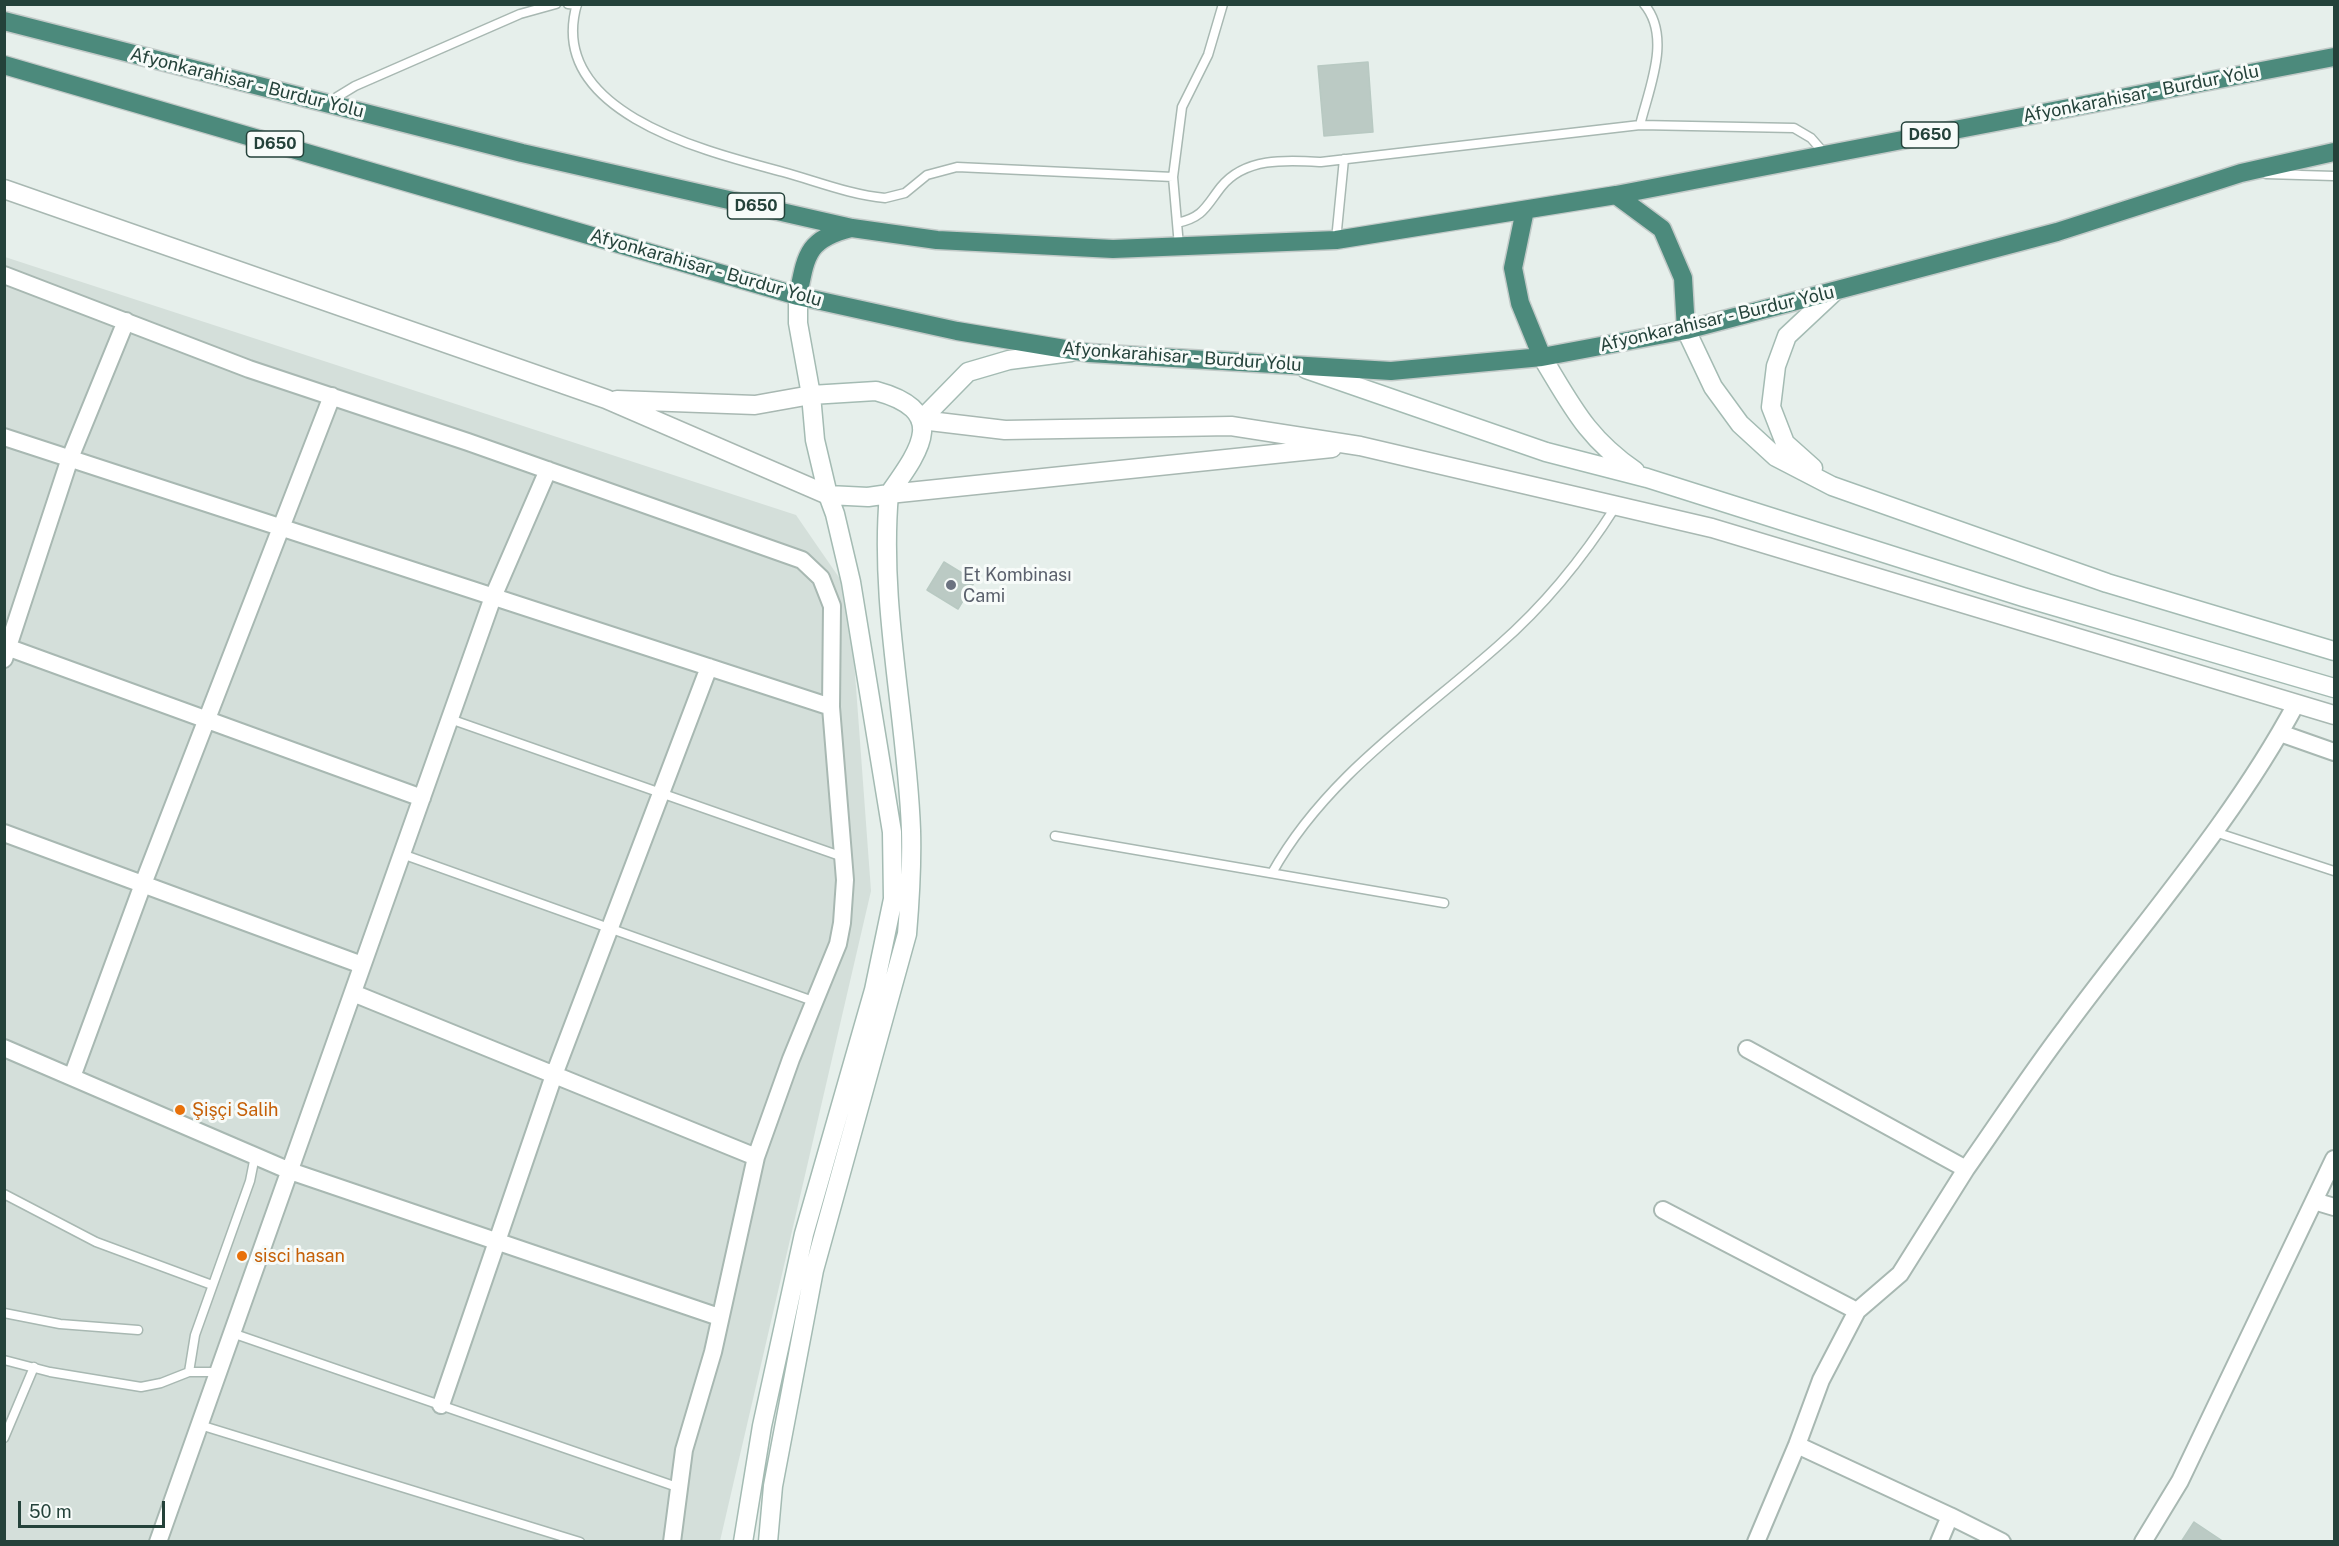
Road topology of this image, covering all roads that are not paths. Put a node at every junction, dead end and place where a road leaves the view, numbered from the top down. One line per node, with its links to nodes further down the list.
1 (556, 4): 9 (lane)
2 (568, 4): 5 (lane)
3 (1222, 4): 16 (lane)
4 (1644, 4): 10 (lane)
5 (577, 5): 16 (lane)
6 (4, 21): 9 (highway, Afyonkarahisar - Burdur Yolu / D650)
7 (2334, 57): 12 (highway, Afyonkarahisar - Burdur Yolu / D650)
8 (4, 65): 26 (highway, Afyonkarahisar - Burdur Yolu / D650)
9 (331, 104): 21 (highway, Afyonkarahisar - Burdur Yolu / D650)
10 (1640, 125): 12 (lane); 13 (lane)
11 (2334, 152): 14 (highway, Afyonkarahisar - Burdur Yolu / D650)
12 (1826, 155): 18 (highway, Afyonkarahisar - Burdur Yolu / D650)
13 (1344, 159): 20 (lane); 22 (lane)
14 (2241, 173): 15 (lane); 25 (highway, Afyonkarahisar - Burdur Yolu / D650)
15 (2334, 176)
16 (1173, 177): 20 (lane)
17 (4, 189): 34 (main road)
18 (1616, 195): 19 (highway, Afyonkarahisar - Burdur Yolu / D650); 28 (highway)
19 (1525, 210): 22 (highway, Afyonkarahisar - Burdur Yolu / D650); 30 (highway)
20 (1177, 224): 23 (lane)
21 (852, 228): 23 (highway, Afyonkarahisar - Burdur Yolu / D650); 26 (highway)
22 (1336, 240): 23 (highway, Afyonkarahisar - Burdur Yolu / D650)
23 (1179, 246)
24 (4, 275): 27 (street)
25 (1834, 292): 28 (highway, Afyonkarahisar - Burdur Yolu / D650); 41 (main road)
26 (798, 296): 29 (highway, Afyonkarahisar - Burdur Yolu / D650); 32 (main road)
27 (126, 321): 33 (street); 38 (street)
28 (1686, 330): 30 (highway, Afyonkarahisar - Burdur Yolu / D650); 41 (main road)
29 (1075, 351): 31 (highway, Afyonkarahisar - Burdur Yolu / D650); 35 (main road)
30 (1542, 357): 31 (highway, Afyonkarahisar - Burdur Yolu / D650); 40 (main road)
31 (1302, 367): 40 (main road)
32 (811, 395): 34 (main road); 35 (main road); 43 (main road)
33 (332, 396): 39 (street); 45 (street)
34 (606, 399): 43 (main road)
35 (921, 420): 37 (main road); 42 (main road)
36 (4, 437): 38 (street)
37 (1360, 446): 42 (main road); 44 (main road)
38 (70, 458): 45 (street); 47 (street)
39 (548, 470): 46 (street); 52 (street)
40 (1647, 478): 50 (main road)
41 (1832, 486): 48 (main road)
42 (890, 494): 43 (main road); 107 (main road)
43 (828, 495): 106 (main road)
44 (1616, 506): 51 (main road); 66 (lane)
45 (280, 527): 46 (street); 55 (street)
46 (493, 597): 49 (street); 54 (street)
47 (6, 651): 55 (street)
48 (2334, 651)
49 (709, 667): 52 (street); 58 (street)
50 (2334, 688)
51 (2296, 704): 53 (main road); 56 (street)
52 (831, 707): 64 (street)
53 (2334, 715)
54 (450, 719): 58 (lane); 59 (street)
55 (207, 720): 59 (street); 67 (street)
56 (2280, 733): 57 (street); 61 (street)
57 (2334, 752)
58 (661, 793): 64 (lane); 69 (street)
59 (422, 798): 63 (street)
60 (4, 832): 67 (street)
61 (2215, 832): 65 (lane); 80 (street)
62 (1055, 836): 66 (lane)
63 (402, 854): 69 (lane); 70 (street)
64 (844, 857): 72 (street)
65 (2334, 871)
66 (1272, 873): 68 (lane)
67 (142, 884): 70 (street); 76 (street)
68 (1443, 903)
69 (610, 928): 72 (lane); 75 (street)
70 (362, 965): 71 (street)
71 (352, 993): 75 (street); 81 (street)
72 (813, 1001): 78 (street)
73 (4, 1048): 76 (street)
74 (1747, 1050): 80 (street)
75 (554, 1075): 78 (street); 86 (street)
76 (72, 1077): 77 (street)
77 (255, 1156): 81 (street); 87 (lane)
78 (756, 1157): 90 (street)
79 (2334, 1159): 83 (street)
80 (1966, 1169): 88 (street)
81 (290, 1171): 86 (street); 92 (street)
82 (4, 1194): 87 (lane)
83 (2314, 1202): 84 (street); 111 (street)
84 (2334, 1207)
85 (1663, 1210): 88 (street)
86 (496, 1241): 90 (street); 97 (street)
87 (212, 1285): 95 (lane)
88 (1857, 1311): 100 (street)
89 (4, 1313): 91 (lane)
90 (719, 1317): 101 (street)
91 (138, 1330)
92 (232, 1333): 96 (street); 97 (lane)
93 (4, 1360): 94 (lane)
94 (34, 1367): 95 (lane); 99 (lane)
95 (189, 1372): 96 (lane)
96 (218, 1372): 98 (street)
97 (441, 1405): 101 (lane)
98 (200, 1425): 103 (street); 104 (lane)
99 (4, 1438)
100 (1797, 1444): 102 (street); 108 (street)
101 (678, 1487): 105 (street)
102 (1950, 1516): 109 (street); 110 (street)
103 (158, 1542)
104 (580, 1542)
105 (672, 1542)
106 (743, 1542)
107 (768, 1542)
108 (1756, 1542)
109 (1940, 1542)
110 (2002, 1542)
111 (2143, 1542)

